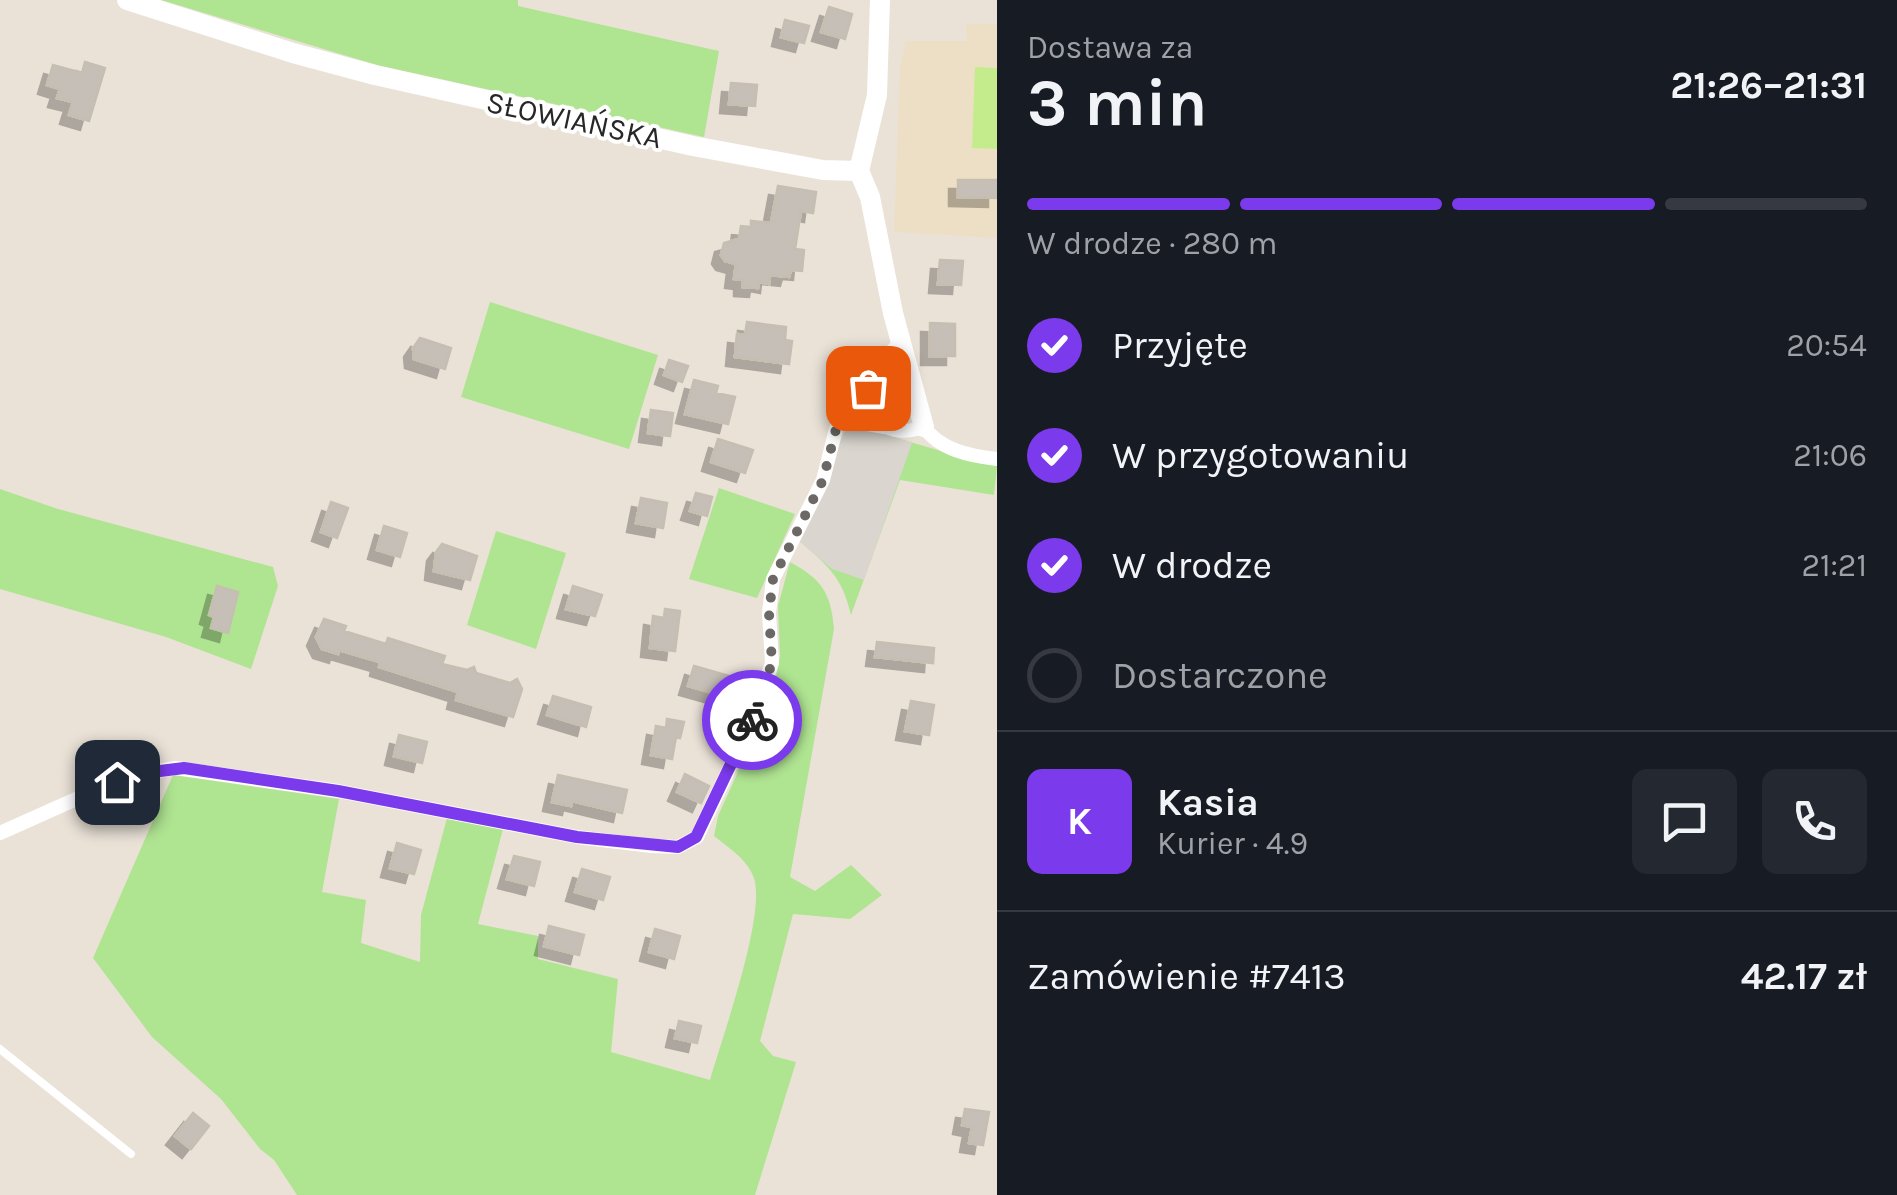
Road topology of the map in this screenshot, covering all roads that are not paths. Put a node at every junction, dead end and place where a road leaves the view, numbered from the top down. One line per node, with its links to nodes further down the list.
1 (127, 0): 3 (street, SŁOWIAŃSKA)
2 (880, 0): 3 (street)
3 (859, 171): 4 (street)
4 (900, 343): 5 (street); 7 (street)
5 (872, 372): 6 (street); 8 (street)
6 (840, 419): 8 (street); 10 (street)
7 (924, 427): 8 (street); 9 (street)
8 (885, 428)
9 (997, 459)
10 (0, 833)
11 (0, 1048): 12 (lane)
12 (131, 1154)

